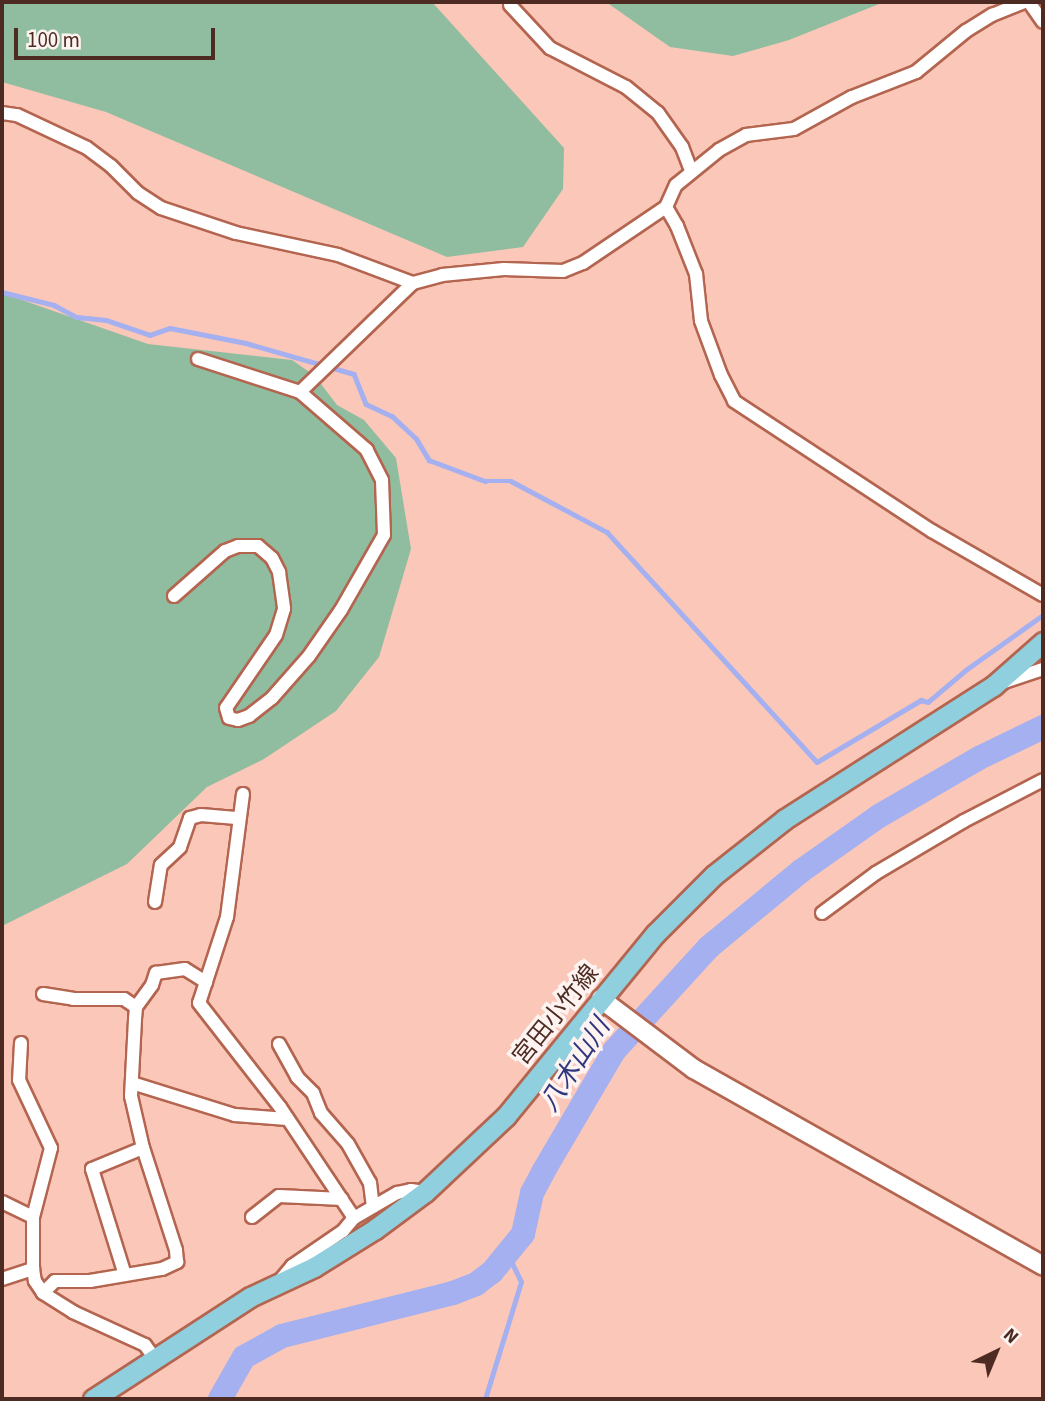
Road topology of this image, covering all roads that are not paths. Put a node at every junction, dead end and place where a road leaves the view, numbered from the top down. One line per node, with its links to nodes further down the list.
1 (1027, 2): 3 (street); 5 (street)
2 (510, 5): 5 (street)
3 (1043, 22)
4 (2, 113): 7 (street)
5 (691, 170): 6 (street)
6 (666, 207): 7 (street); 10 (street)
7 (413, 283): 9 (street)
8 (198, 359): 9 (street)
9 (300, 392): 11 (street)
10 (1043, 595)
11 (174, 596)
12 (1043, 642): 14 (main road, 宮田小竹線)
13 (1043, 669): 14 (street)
14 (993, 686): 22 (main road, 宮田小竹線)
15 (1043, 780): 19 (street)
16 (243, 794): 17 (street)
17 (239, 818): 18 (street); 20 (street)
18 (155, 902)
19 (822, 912)
20 (206, 982): 23 (street); 27 (street)
21 (43, 994): 23 (street)
22 (601, 999): 29 (main road, 宮田小竹線); 36 (street)
23 (136, 1006): 26 (street)
24 (21, 1043): 33 (street)
25 (279, 1044): 32 (street)
26 (132, 1083): 27 (street); 28 (street)
27 (288, 1119): 30 (street)
28 (143, 1148): 38 (street); 38 (street)
29 (425, 1192): 32 (street); 40 (main road, 宮田小竹線)
30 (342, 1199): 34 (street); 35 (street)
31 (2, 1202): 33 (street)
32 (373, 1207): 35 (street)
33 (33, 1217): 37 (street)
34 (252, 1217)
35 (354, 1218): 40 (street)
36 (1043, 1266)
37 (33, 1269): 39 (street); 41 (street)
38 (125, 1275): 41 (street)
39 (2, 1279)
40 (276, 1285): 42 (main road, 宮田小竹線)
41 (44, 1293): 42 (street)
42 (155, 1359): 43 (main road, 宮田小竹線)
43 (93, 1399)

